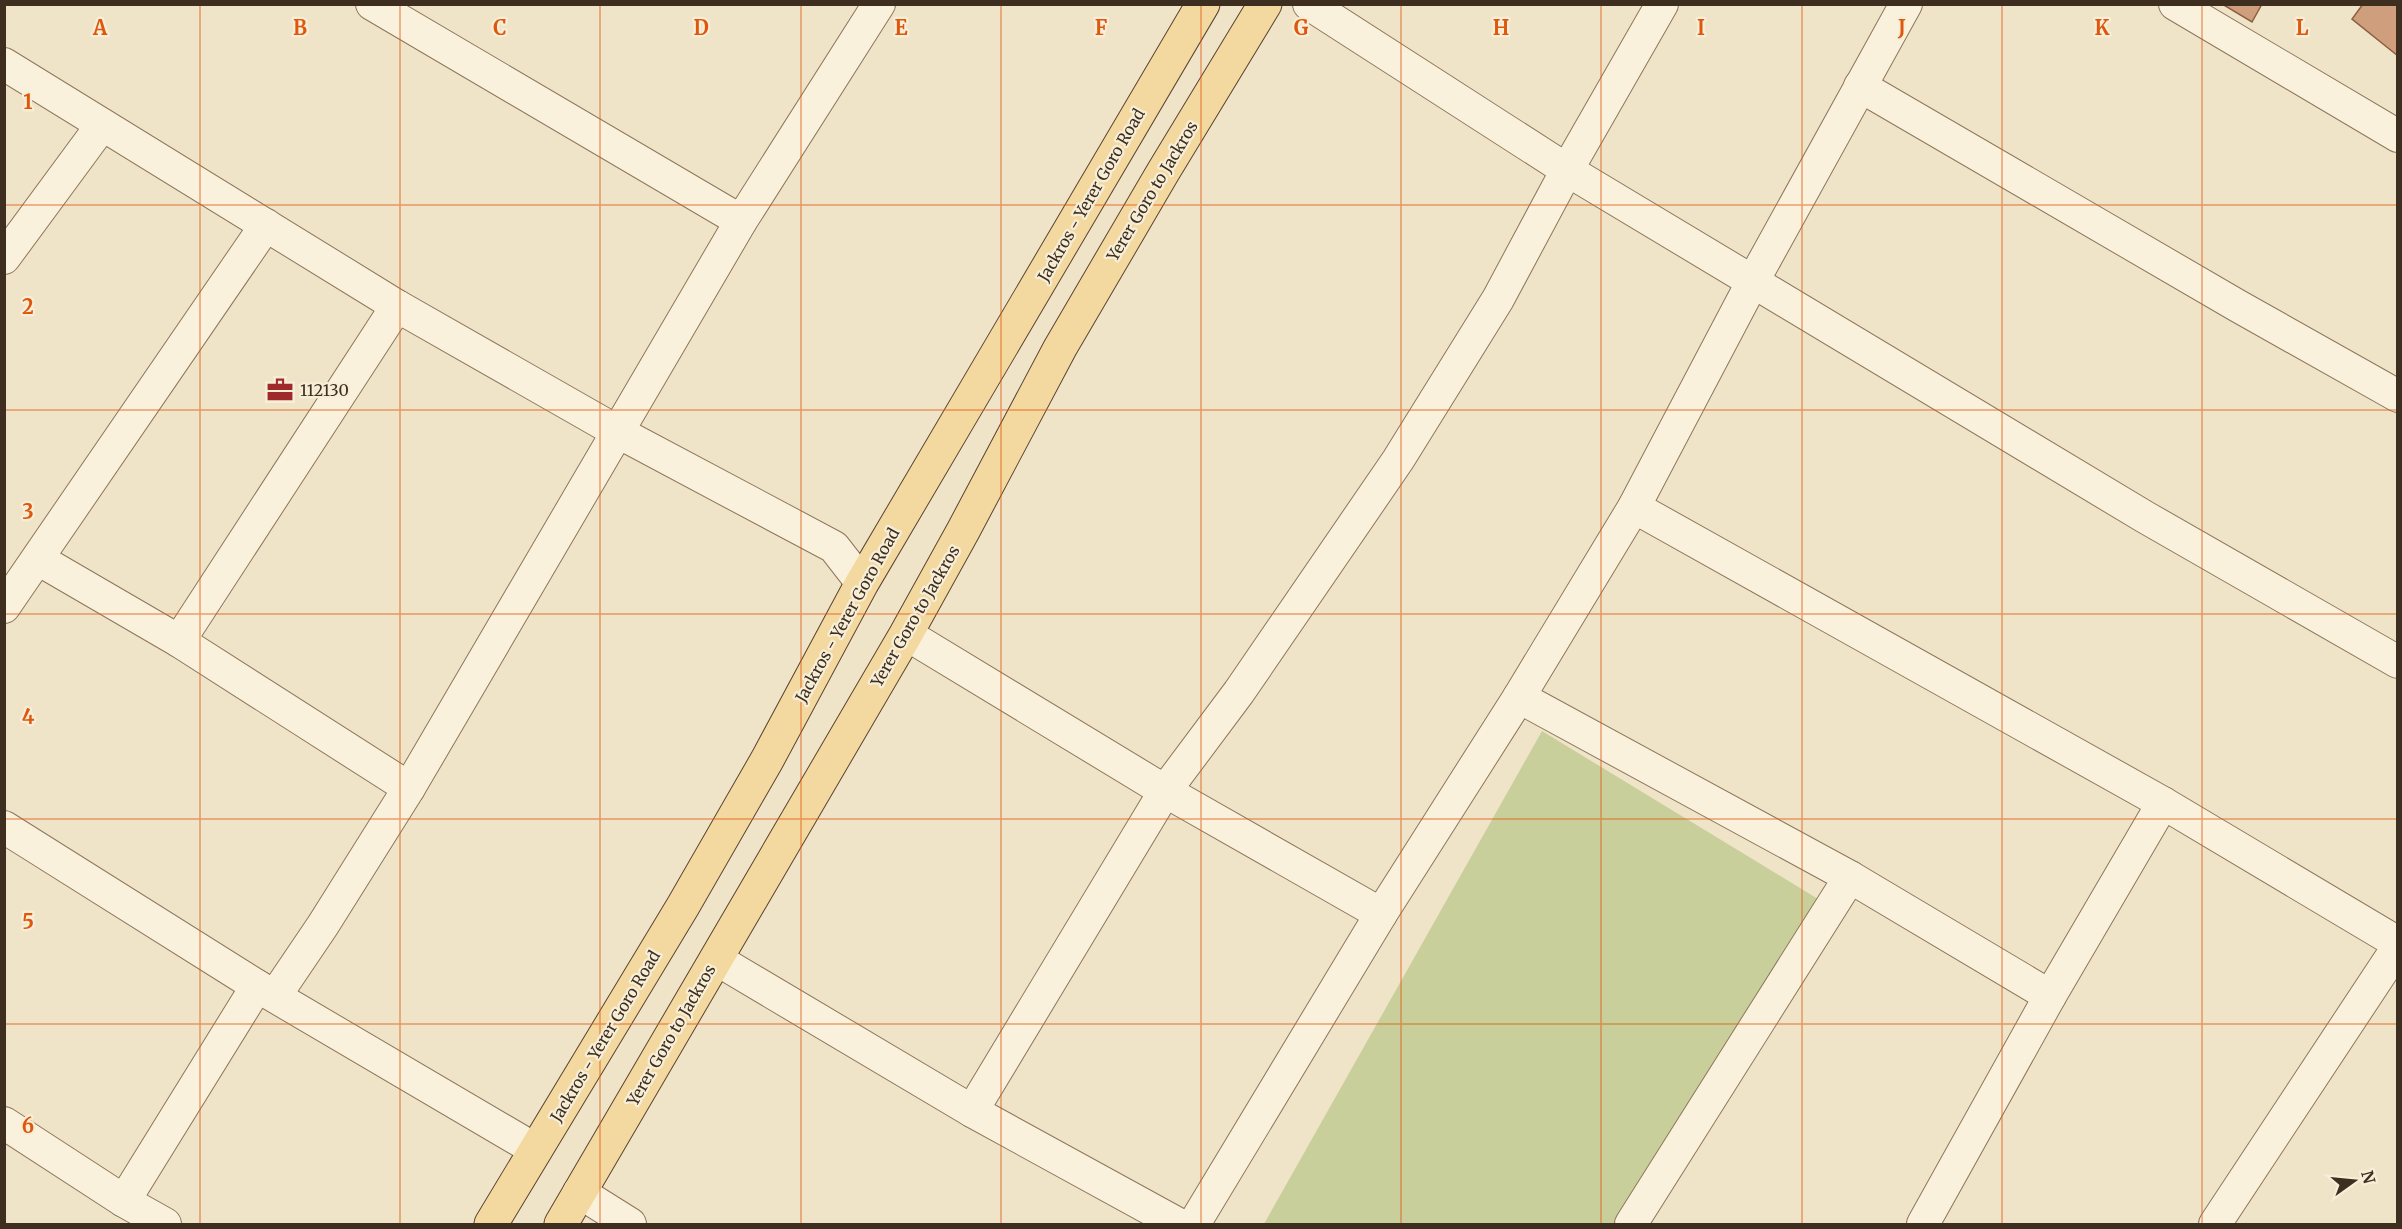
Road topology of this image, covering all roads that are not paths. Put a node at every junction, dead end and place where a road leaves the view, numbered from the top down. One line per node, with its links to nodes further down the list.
1 (372, 4): 14 (street)
2 (879, 4): 14 (street)
3 (1203, 4): 23 (main road, Jackros - Yerer Goro Road)
4 (1265, 4): 25 (main road, Yerer Goro to Jackros)
5 (1309, 4): 13 (street)
6 (1662, 4): 13 (street)
7 (1906, 4): 10 (street)
8 (2175, 4): 12 (street)
9 (4, 64): 11 (street)
10 (1860, 86): 17 (street); 19 (street)
11 (102, 125): 15 (street); 16 (street)
12 (2397, 136)
13 (1567, 170): 17 (street); 30 (street)
14 (741, 221): 20 (street)
15 (266, 225): 18 (street); 22 (street)
16 (4, 258)
17 (1753, 280): 21 (street); 27 (street)
18 (398, 306): 20 (street); 26 (street)
19 (2397, 396)
20 (618, 432): 23 (street); 29 (street)
21 (1634, 507): 28 (street); 31 (street)
22 (38, 559): 24 (street); 26 (street)
23 (862, 583): 42 (main road, Jackros - Yerer Goro Road)
24 (4, 607)
25 (906, 634): 30 (street); 37 (main road, Yerer Goro to Jackros)
26 (179, 641): 29 (street)
27 (2397, 662)
28 (1519, 697): 33 (street); 34 (street)
29 (409, 788): 38 (street)
30 (1165, 791): 34 (street); 40 (street)
31 (2163, 803): 35 (street); 39 (street)
32 (4, 827): 38 (street)
33 (1850, 876): 39 (street); 51 (street)
34 (1381, 914): 50 (street)
35 (2397, 943)
36 (2397, 948): 53 (street)
37 (716, 959): 40 (street); 43 (main road, Yerer Goro to Jackros)
38 (266, 991): 42 (street); 44 (street)
39 (2050, 996): 52 (street)
40 (972, 1111): 49 (street)
41 (4, 1123): 44 (street)
42 (536, 1149): 46 (main road, Jackros - Yerer Goro Road)
43 (579, 1192): 47 (main road, Yerer Goro to Jackros); 48 (street)
44 (123, 1201): 45 (street)
45 (165, 1224)
46 (491, 1224)
47 (561, 1224)
48 (630, 1224)
49 (1178, 1224)
50 (1194, 1224)
51 (1631, 1224)
52 (1923, 1224)
53 (2216, 1224)

